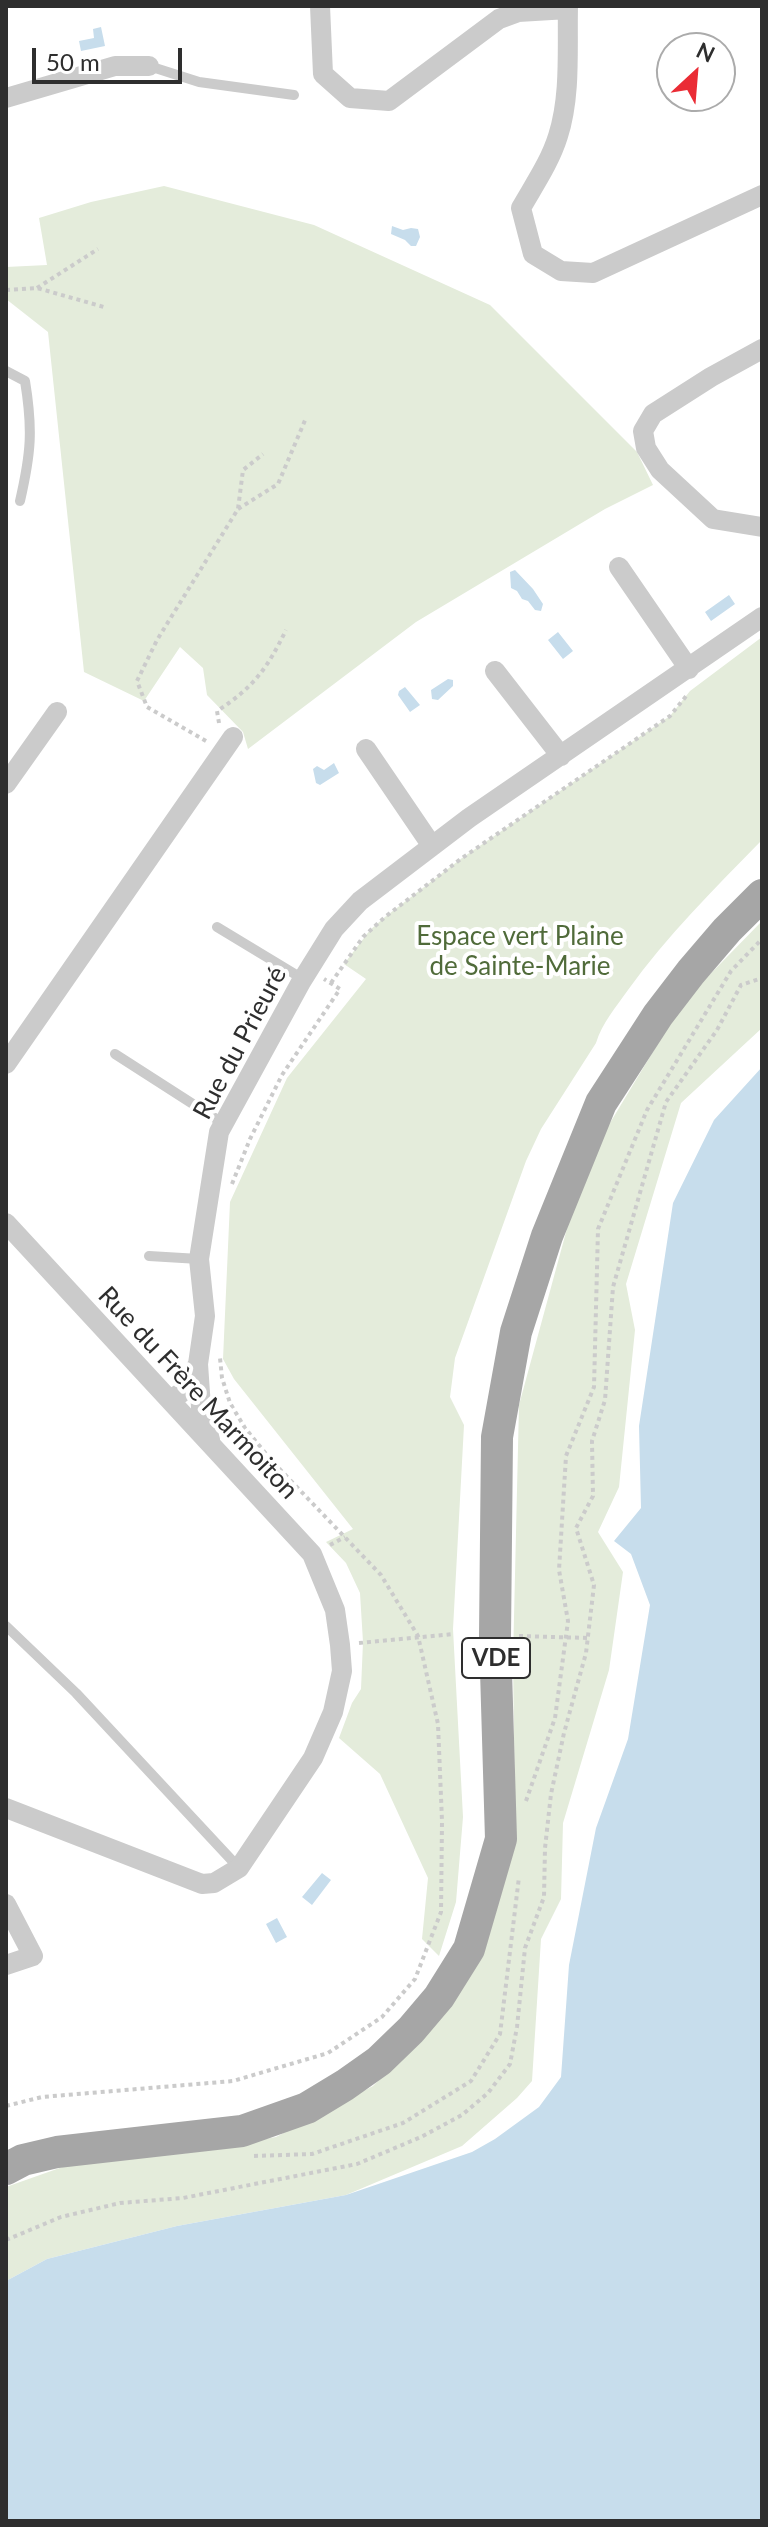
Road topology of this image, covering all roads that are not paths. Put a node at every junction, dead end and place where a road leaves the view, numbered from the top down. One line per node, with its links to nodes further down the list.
1 (320, 6): 2 (street)
2 (568, 7): 6 (street)
3 (149, 66): 4 (lane); 5 (street)
4 (294, 95)
5 (6, 98)
6 (762, 195)
7 (762, 349): 10 (street)
8 (6, 371): 9 (lane)
9 (20, 501)
10 (762, 527)
11 (619, 567): 13 (street)
12 (762, 617): 13 (street, Rue du Prieuré)
13 (689, 669): 18 (street, Rue du Prieuré)
14 (495, 671): 18 (street)
15 (57, 712): 19 (street)
16 (228, 743): 25 (street)
17 (366, 749): 20 (street)
18 (561, 756): 20 (street, Rue du Prieuré)
19 (6, 784)
20 (432, 846): 23 (street, Rue du Prieuré)
21 (762, 895): 38 (main road, VDE)
22 (217, 927): 23 (lane)
23 (306, 974): 26 (street, Rue du Prieuré)
24 (115, 1054): 26 (lane)
25 (6, 1064)
26 (224, 1124): 29 (street, Rue du Prieuré)
27 (6, 1223): 31 (street, Rue du Frère Marmoiton)
28 (149, 1256): 29 (lane)
29 (199, 1259): 30 (street, Rue du Prieuré)
30 (198, 1364): 31 (street, Rue du Prieuré); 32 (street, Rue du Prieuré)
31 (170, 1400): 32 (street, Rue du Frère Marmoiton)
32 (213, 1448): 35 (street, Rue du Frère Marmoiton)
33 (6, 1626): 35 (lane)
34 (6, 1808): 35 (street)
35 (239, 1868)
36 (6, 1904): 37 (street)
37 (6, 1965)
38 (6, 2169)

